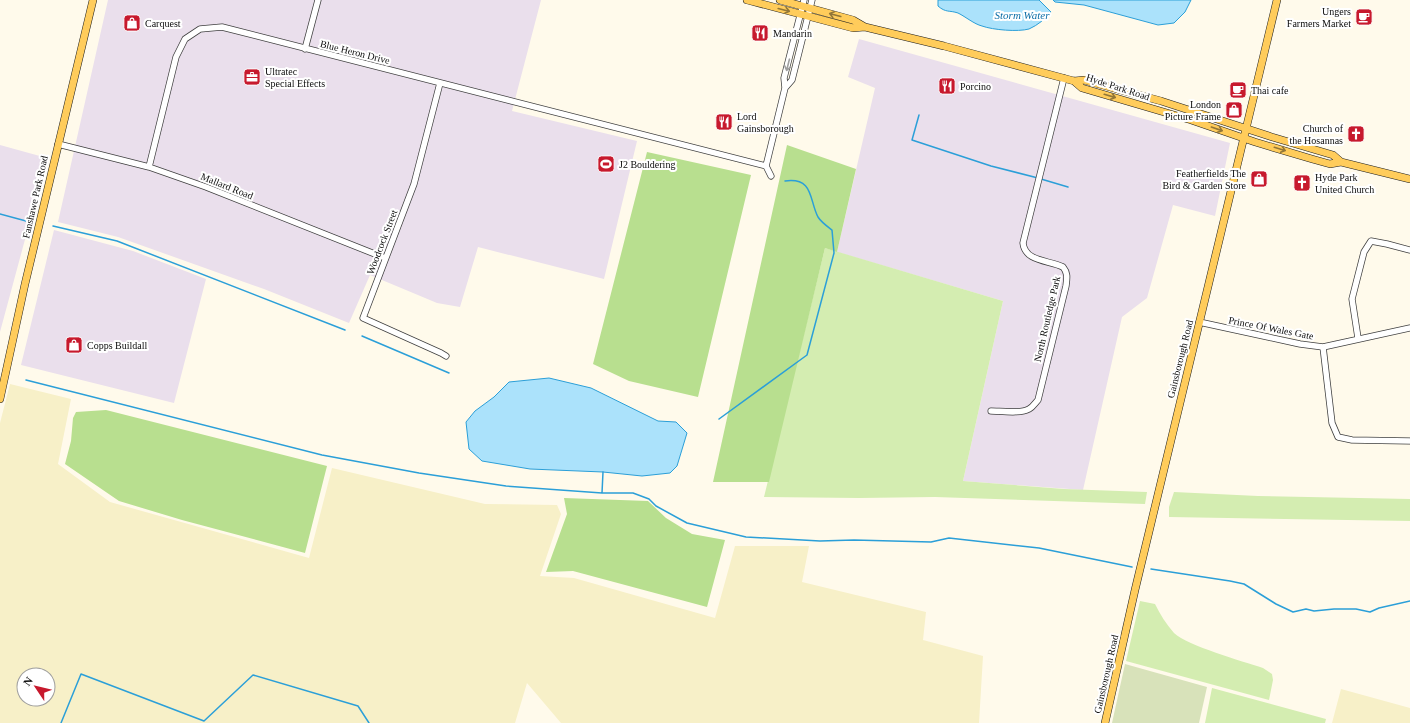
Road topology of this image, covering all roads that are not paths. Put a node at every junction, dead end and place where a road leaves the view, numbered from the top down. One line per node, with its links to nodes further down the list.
1 (93, 0): 17 (main road, Fanshawe Park Road)
2 (318, 0): 11 (street)
3 (747, 0): 9 (main road, Hyde Park Road, one-way to 9)
4 (780, 0): 7 (main road, Hyde Park Road)
5 (812, 0): 8 (street)
6 (1277, 0): 15 (main road, Gainsborough Road)
7 (803, 3): 8 (main road, Hyde Park Road); 9 (street)
8 (810, 8): 9 (street); 10 (main road, Hyde Park Road, one-way to 8)
9 (804, 15): 10 (main road, Hyde Park Road); 19 (street)
10 (865, 27): 12 (main road, Hyde Park Road)
11 (305, 49): 14 (street, Blue Heron Drive); 20 (street, Blue Heron Drive)
12 (1064, 78): 13 (main road, Hyde Park Road); 31 (street, North Routledge Park)
13 (1074, 81): 15 (main road, Hyde Park Road); 16 (main road, Hyde Park Road, one-way to 16)
14 (440, 83): 19 (street, Blue Heron Drive); 24 (street, Woodcock Street)
15 (1245, 129): 16 (main road, Gainsborough Road); 18 (main road, Hyde Park Road)
16 (1243, 138): 18 (main road, Hyde Park Road, one-way to 18); 25 (main road, Gainsborough Road)
17 (58, 144): 20 (street, Mallard Road); 30 (main road, Fanshawe Park Road)
18 (1341, 162): 22 (main road, Hyde Park Road)
19 (766, 166): 21 (street)
20 (149, 167): 24 (street, Mallard Road)
21 (771, 176)
22 (1410, 179)
23 (1410, 250): 27 (street)
24 (385, 258): 29 (street, Woodcock Street)
25 (1199, 322): 28 (street, Prince Of Wales Gate); 33 (main road, Gainsborough Road)
26 (1410, 328): 27 (street, Prince Of Wales Gate)
27 (1358, 338): 28 (street, Prince Of Wales Gate)
28 (1323, 347): 32 (street)
29 (446, 356)
30 (0, 400)
31 (990, 411)
32 (1410, 441)
33 (1105, 723)

